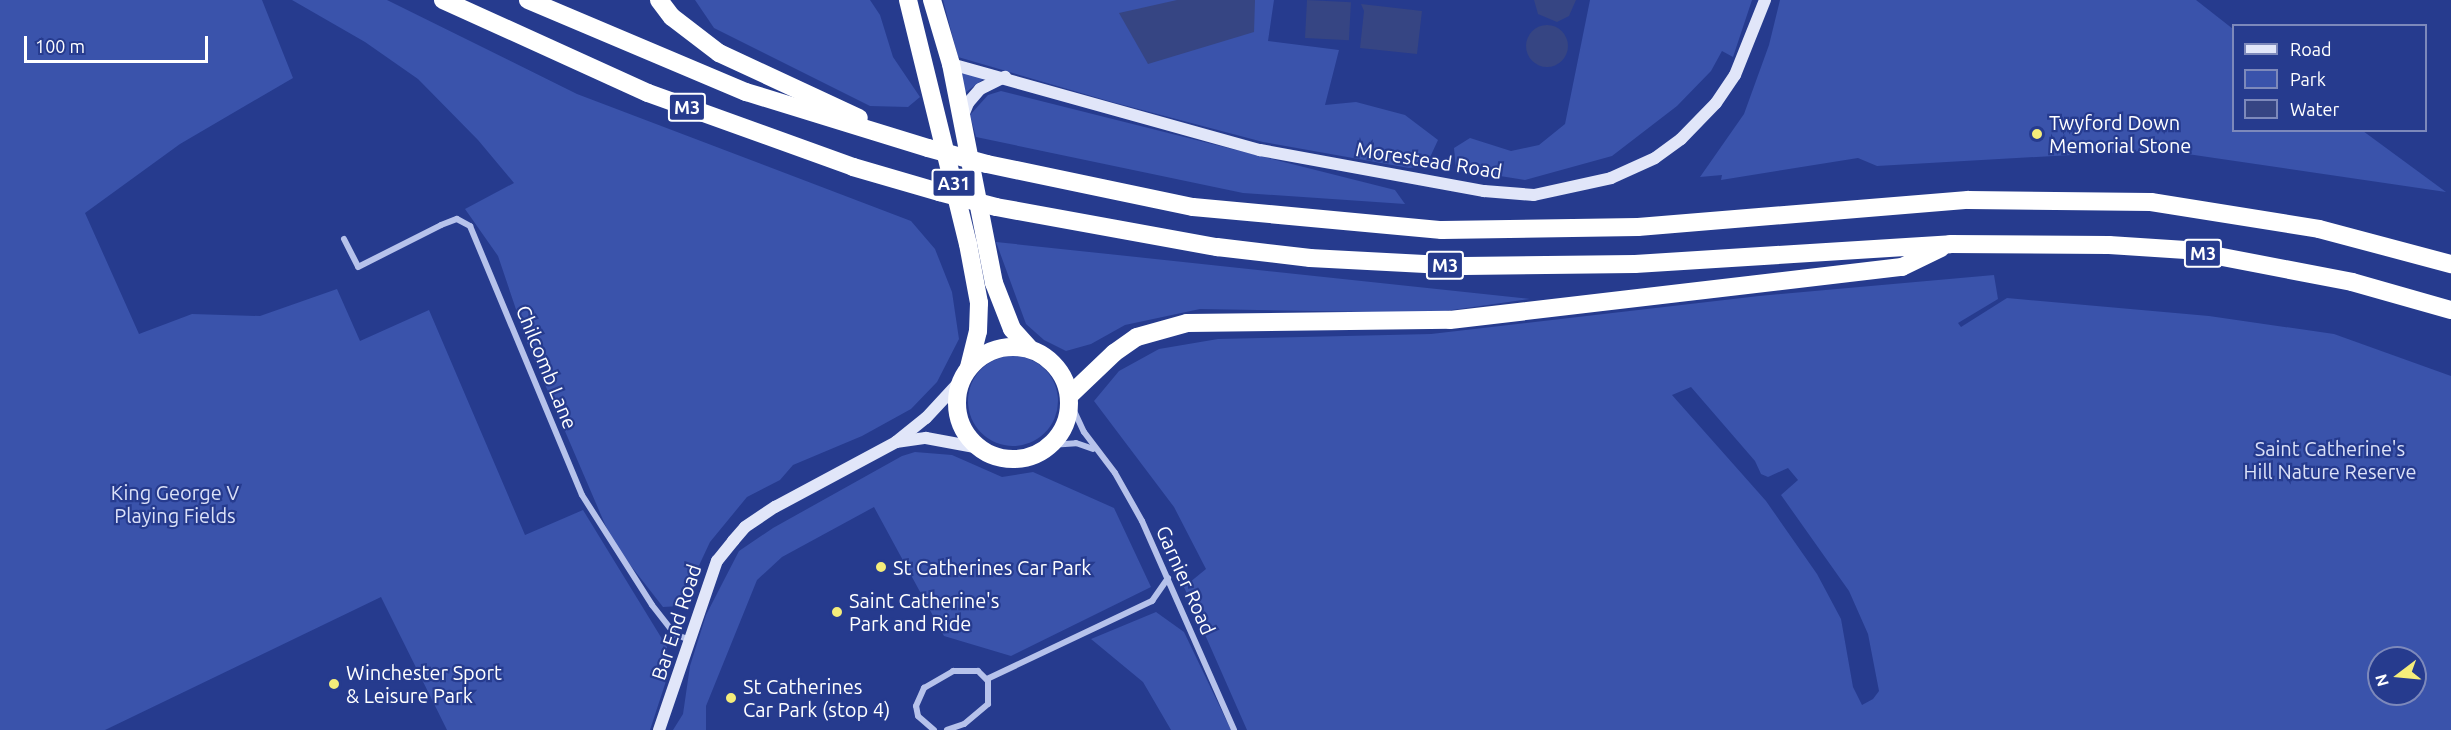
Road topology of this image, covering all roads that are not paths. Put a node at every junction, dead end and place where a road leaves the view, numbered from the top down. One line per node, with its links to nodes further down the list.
1 (443, 0): 12 (highway, M3, bridge)
2 (528, 0): 10 (highway, M3)
3 (659, 0): 10 (highway, M3)
4 (908, 0): 16 (highway, A31)
5 (932, 0): 7 (highway, A31)
6 (1765, 0): 8 (street, Morestead Road)
7 (951, 64): 8 (street, Morestead Road); 9 (highway, A31)
8 (1005, 77): 9 (street)
9 (962, 118): 15 (highway, A31)
10 (928, 148): 13 (highway, M3, bridge)
11 (344, 240): 23 (street, Chilcomb Lane)
12 (1950, 244): 14 (highway, M3); 17 (highway, M3)
13 (2451, 264)
14 (2451, 310)
15 (1030, 349): 16 (highway); 17 (highway)
16 (966, 373): 18 (street, Bar End Road); 20 (highway)
17 (1069, 398): 19 (highway); 21 (street, Garnier Road)
18 (896, 442): 20 (street, Bar End Road); 23 (street, Bar End Road)
19 (1050, 445): 20 (highway); 21 (street)
20 (980, 448)
21 (1096, 451): 22 (street, Garnier Road)
22 (1168, 578): 24 (street); 28 (street, Garnier Road)
23 (689, 640): 25 (street, Bar End Road)
24 (987, 679): 26 (street); 27 (street)
25 (659, 730)
26 (934, 730)
27 (947, 730)
28 (1234, 730)

